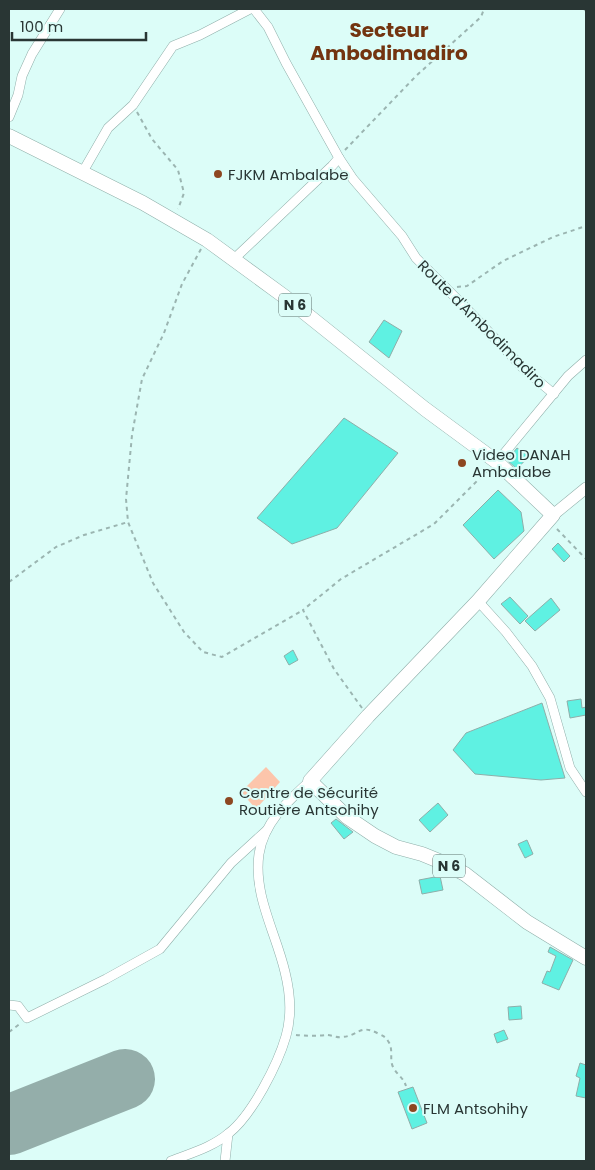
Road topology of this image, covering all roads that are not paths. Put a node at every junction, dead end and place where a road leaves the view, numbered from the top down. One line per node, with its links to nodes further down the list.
1 (60, 9): 4 (street)
2 (250, 9): 7 (street)
3 (254, 9): 6 (street, Route d'Ambodimadiro)
4 (9, 117)
5 (9, 136): 8 (main road, N 6)
6 (339, 158): 8 (street); 10 (street, Route d'Ambodimadiro)
7 (85, 168)
8 (237, 256): 11 (main road, N 6)
9 (586, 360): 10 (street)
10 (554, 394): 11 (street)
11 (497, 462): 13 (main road, N 6)
12 (586, 488): 13 (street)
13 (551, 518): 14 (main road)
14 (478, 601): 15 (main road); 16 (street)
15 (310, 781): 17 (street); 18 (main road, N 6)
16 (586, 792)
17 (266, 831): 19 (street); 20 (street)
18 (586, 958)
19 (9, 1004)
20 (228, 1134): 21 (street); 22 (street)
21 (171, 1161)
22 (225, 1161)

